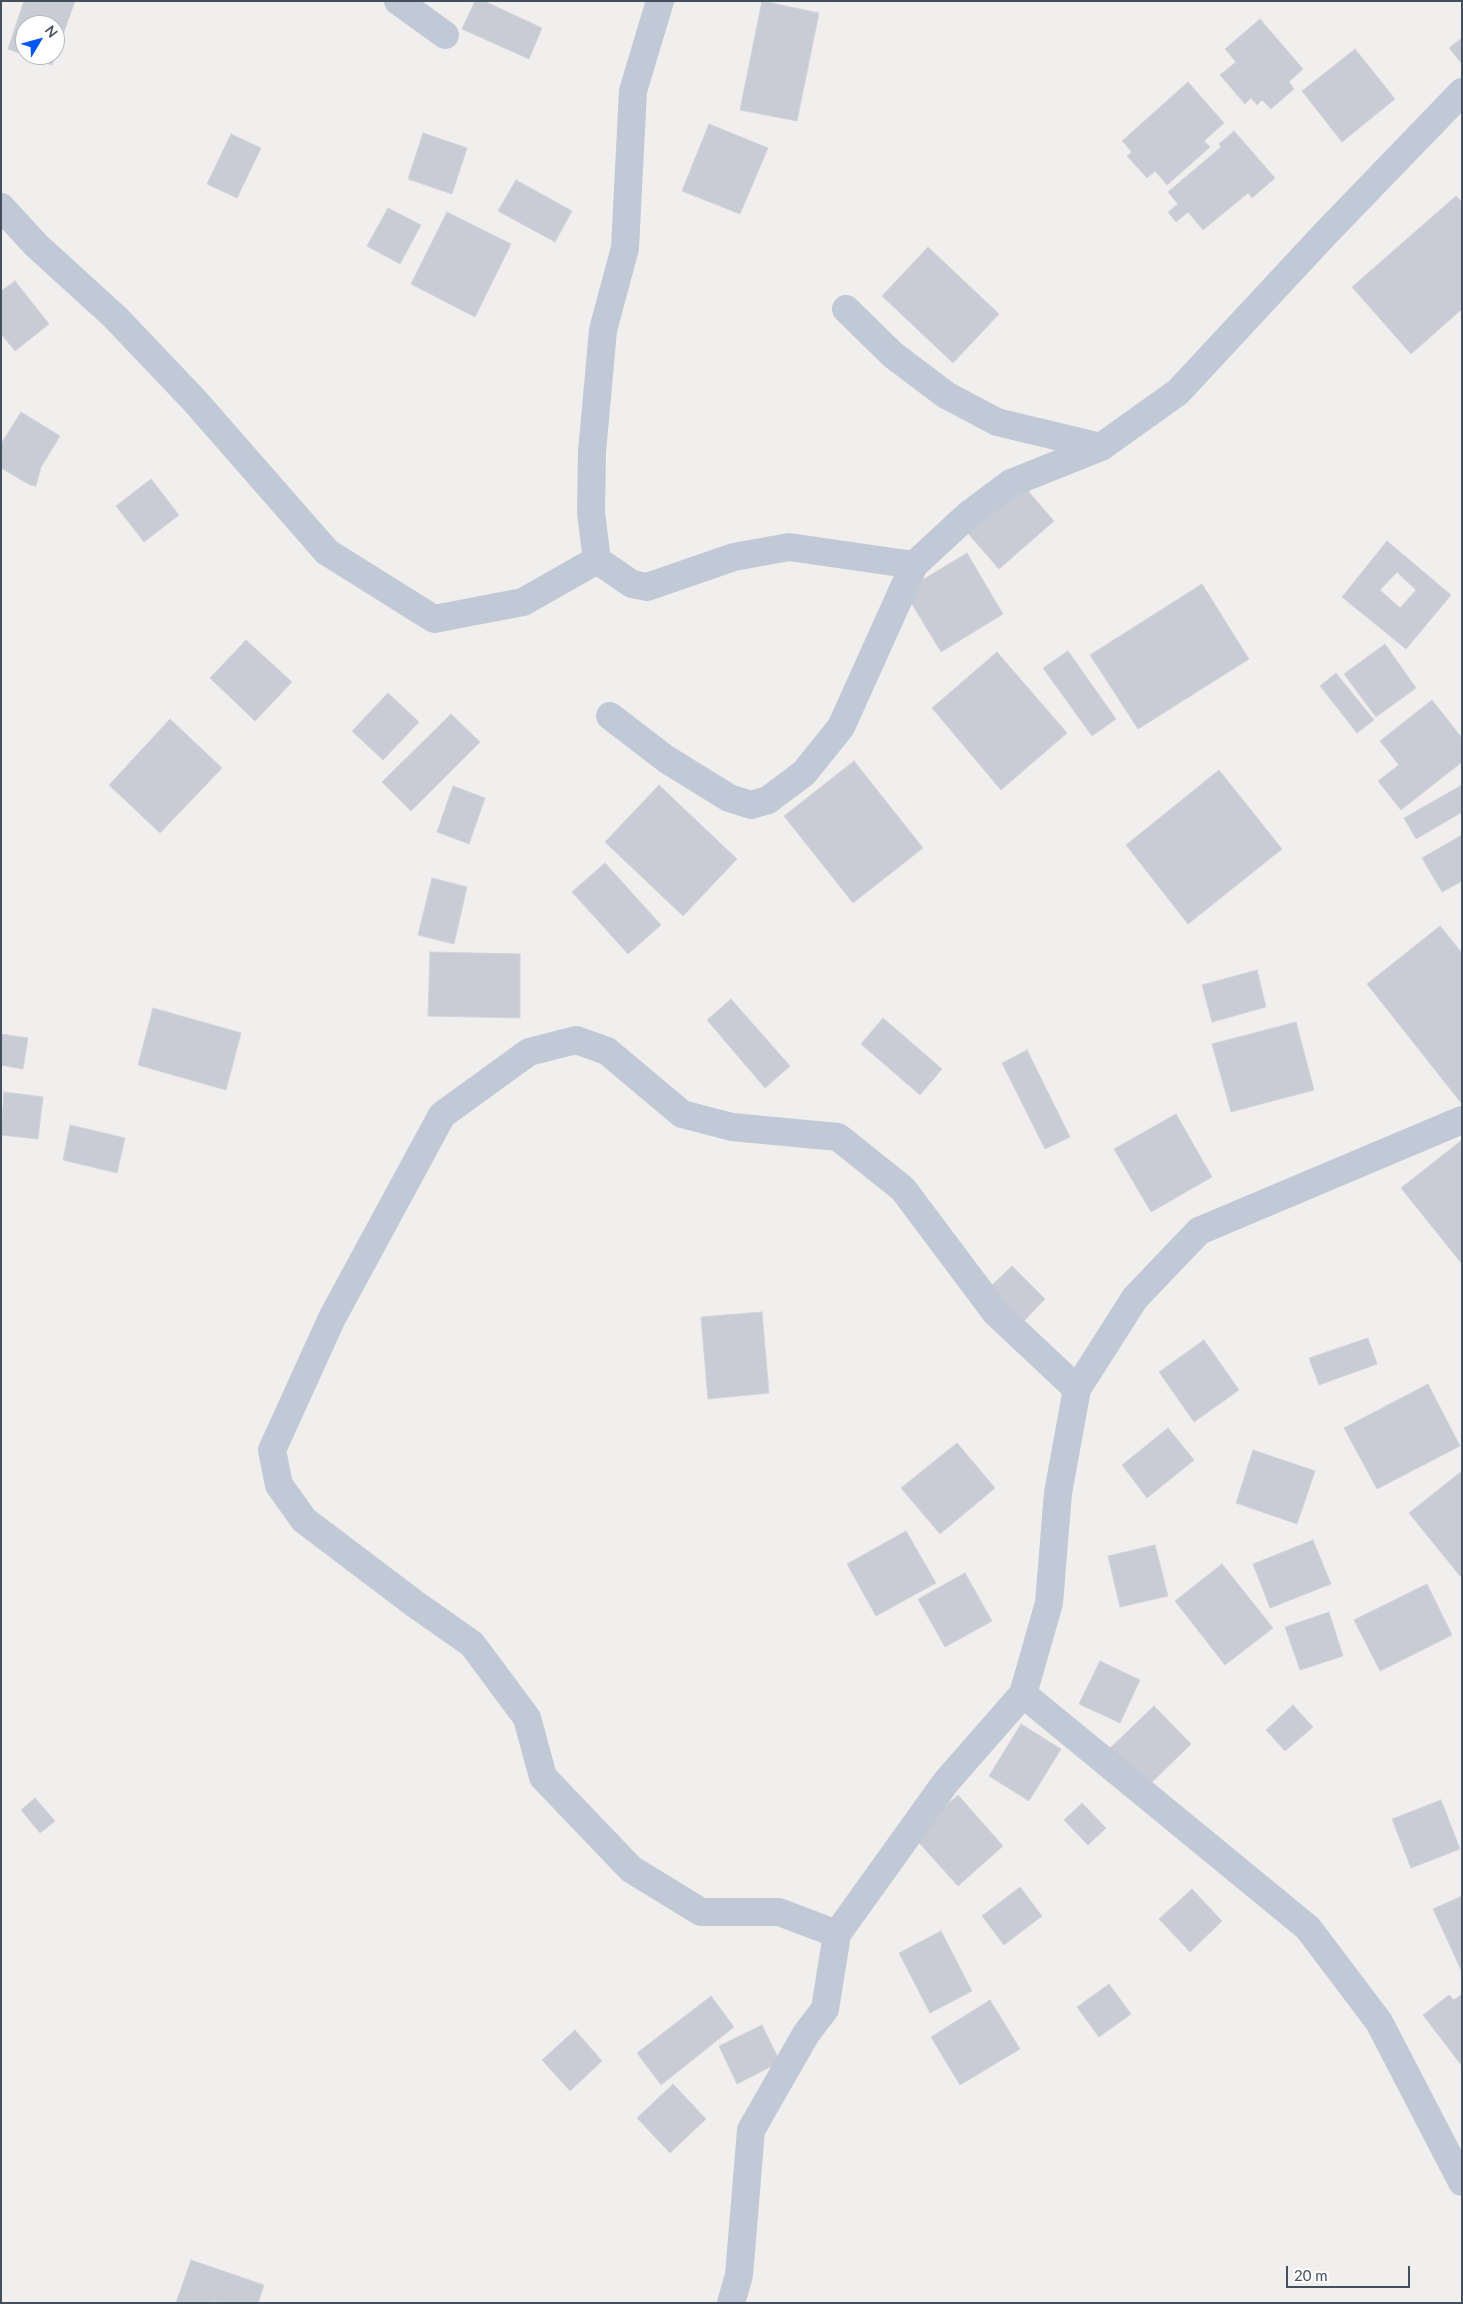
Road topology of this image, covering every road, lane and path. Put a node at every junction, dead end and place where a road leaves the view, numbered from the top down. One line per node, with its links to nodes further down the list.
1 (398, 1): 3 (street)
2 (660, 1): 8 (street)
3 (445, 36)
4 (1462, 92): 7 (street)
5 (1, 207): 8 (street)
6 (846, 309): 7 (street)
7 (1101, 447): 9 (street)
8 (596, 560): 9 (street)
9 (914, 565): 10 (street)
10 (610, 716)
11 (1462, 1120): 12 (street)
12 (1078, 1389): 13 (street); 14 (street)
13 (1023, 1694): 14 (street); 15 (street)
14 (837, 1934): 16 (street)
15 (1462, 2182)
16 (731, 2303)

